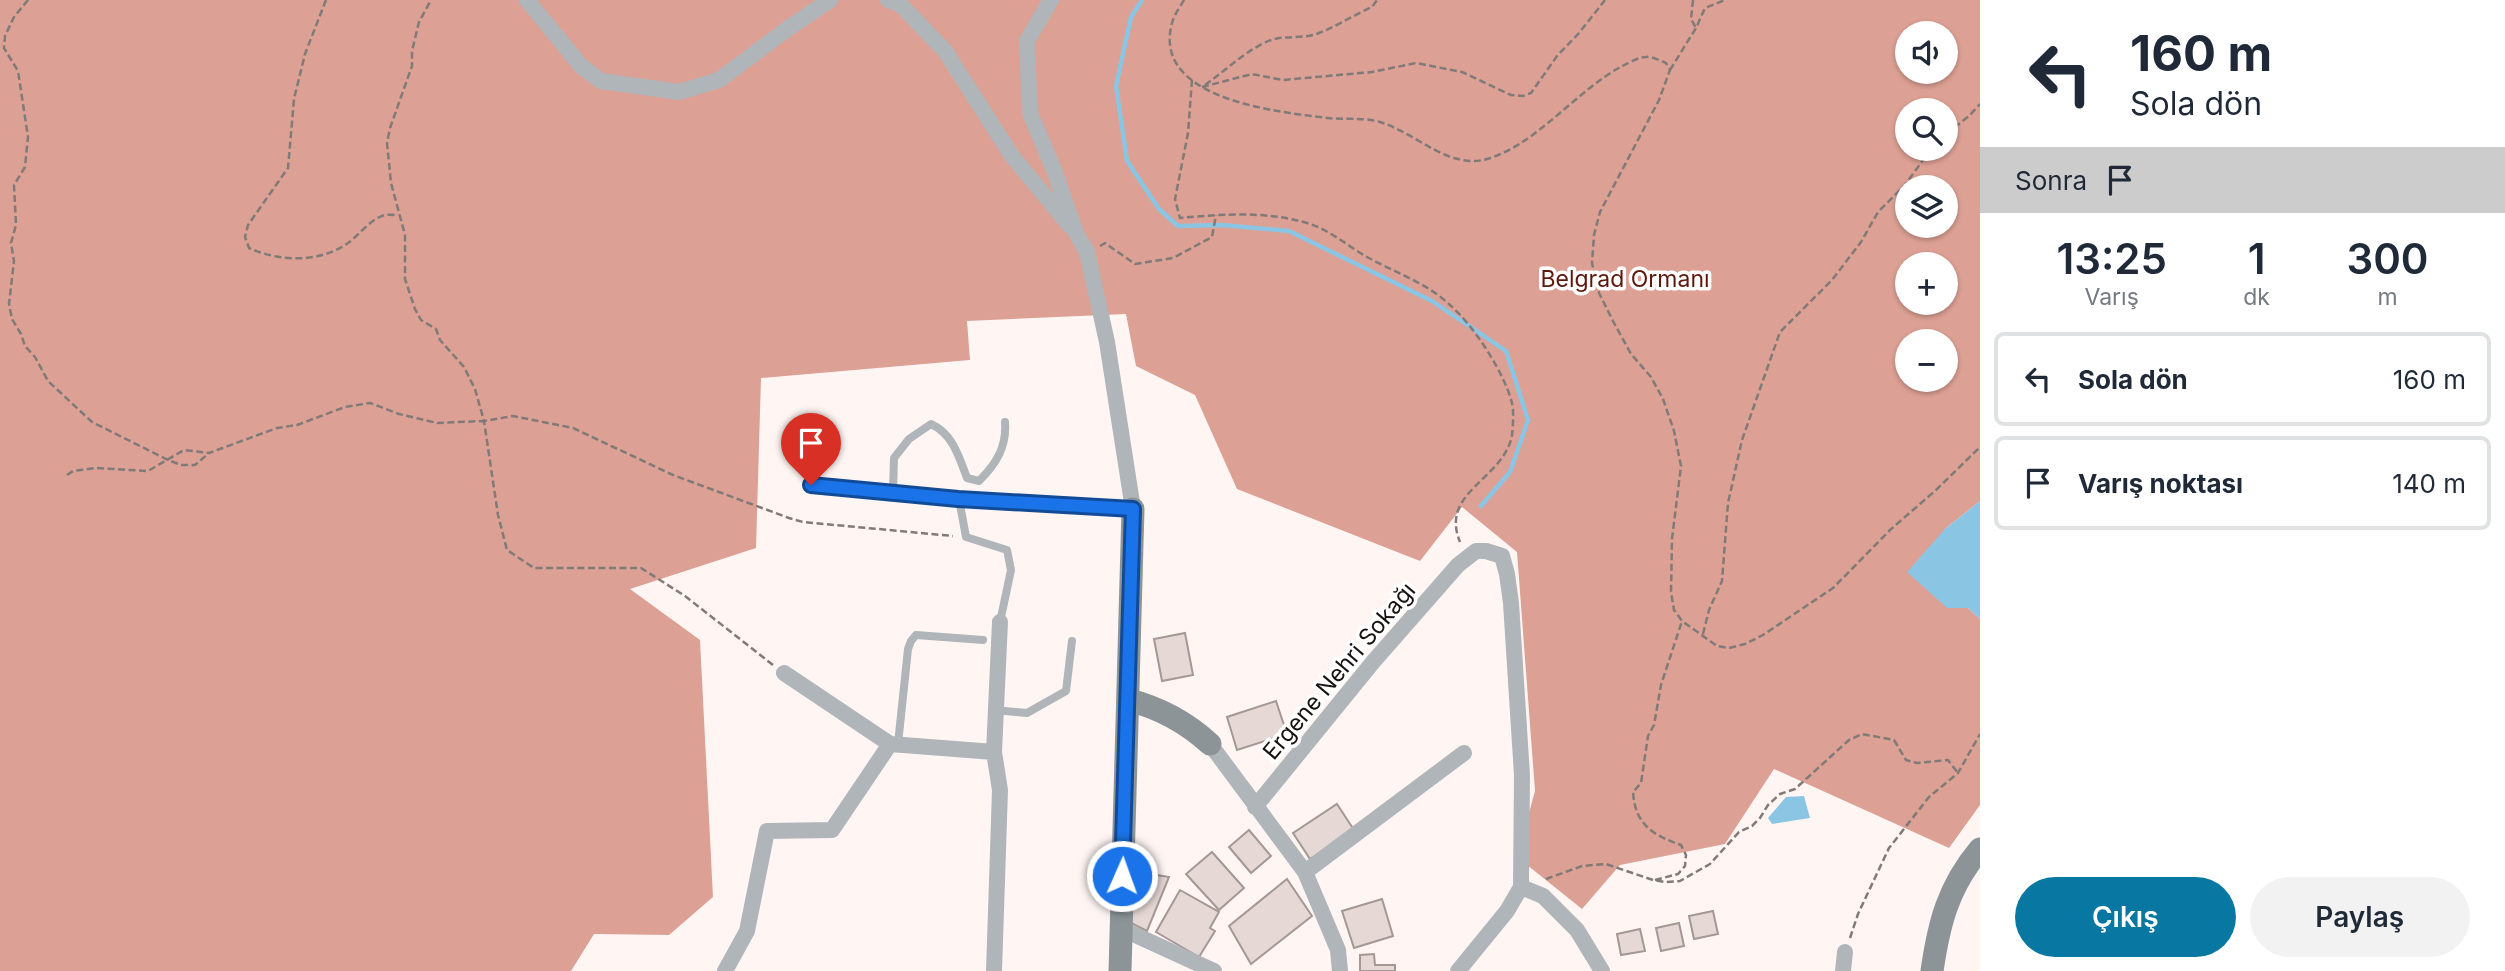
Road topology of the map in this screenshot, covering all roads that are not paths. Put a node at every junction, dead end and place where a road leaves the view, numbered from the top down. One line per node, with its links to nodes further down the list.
1 (527, 0): 2 (street)
2 (830, 0)
3 (888, 0): 5 (street)
4 (1051, 0): 5 (street)
5 (1076, 233): 12 (street)
6 (1005, 422): 7 (lane)
7 (979, 481): 9 (lane); 11 (lane)
8 (811, 485): 9 (street)
9 (894, 493): 10 (street)
10 (958, 499): 11 (street); 13 (lane)
11 (981, 500): 12 (street)
12 (1133, 509): 17 (street)
13 (1000, 622): 18 (street)
14 (983, 640): 19 (lane)
15 (1072, 641): 18 (lane)
16 (784, 673): 19 (street)
17 (1129, 700): 20 (street); 27 (street)
18 (995, 710): 21 (street)
19 (894, 744): 21 (street); 29 (street)
20 (1210, 744): 23 (street)
21 (994, 752): 30 (street)
22 (1464, 753): 25 (street)
23 (1255, 807): 25 (street); 26 (street, Ergene Nehri Sokağı)
24 (1980, 849): 37 (street)
25 (1305, 872): 33 (street)
26 (1521, 887): 34 (street); 35 (street)
27 (1120, 928): 31 (street); 32 (street)
28 (1845, 951): 36 (street)
29 (725, 971)
30 (994, 971)
31 (1119, 971)
32 (1214, 971)
33 (1340, 971)
34 (1458, 971)
35 (1602, 971)
36 (1843, 971)
37 (1932, 971)

